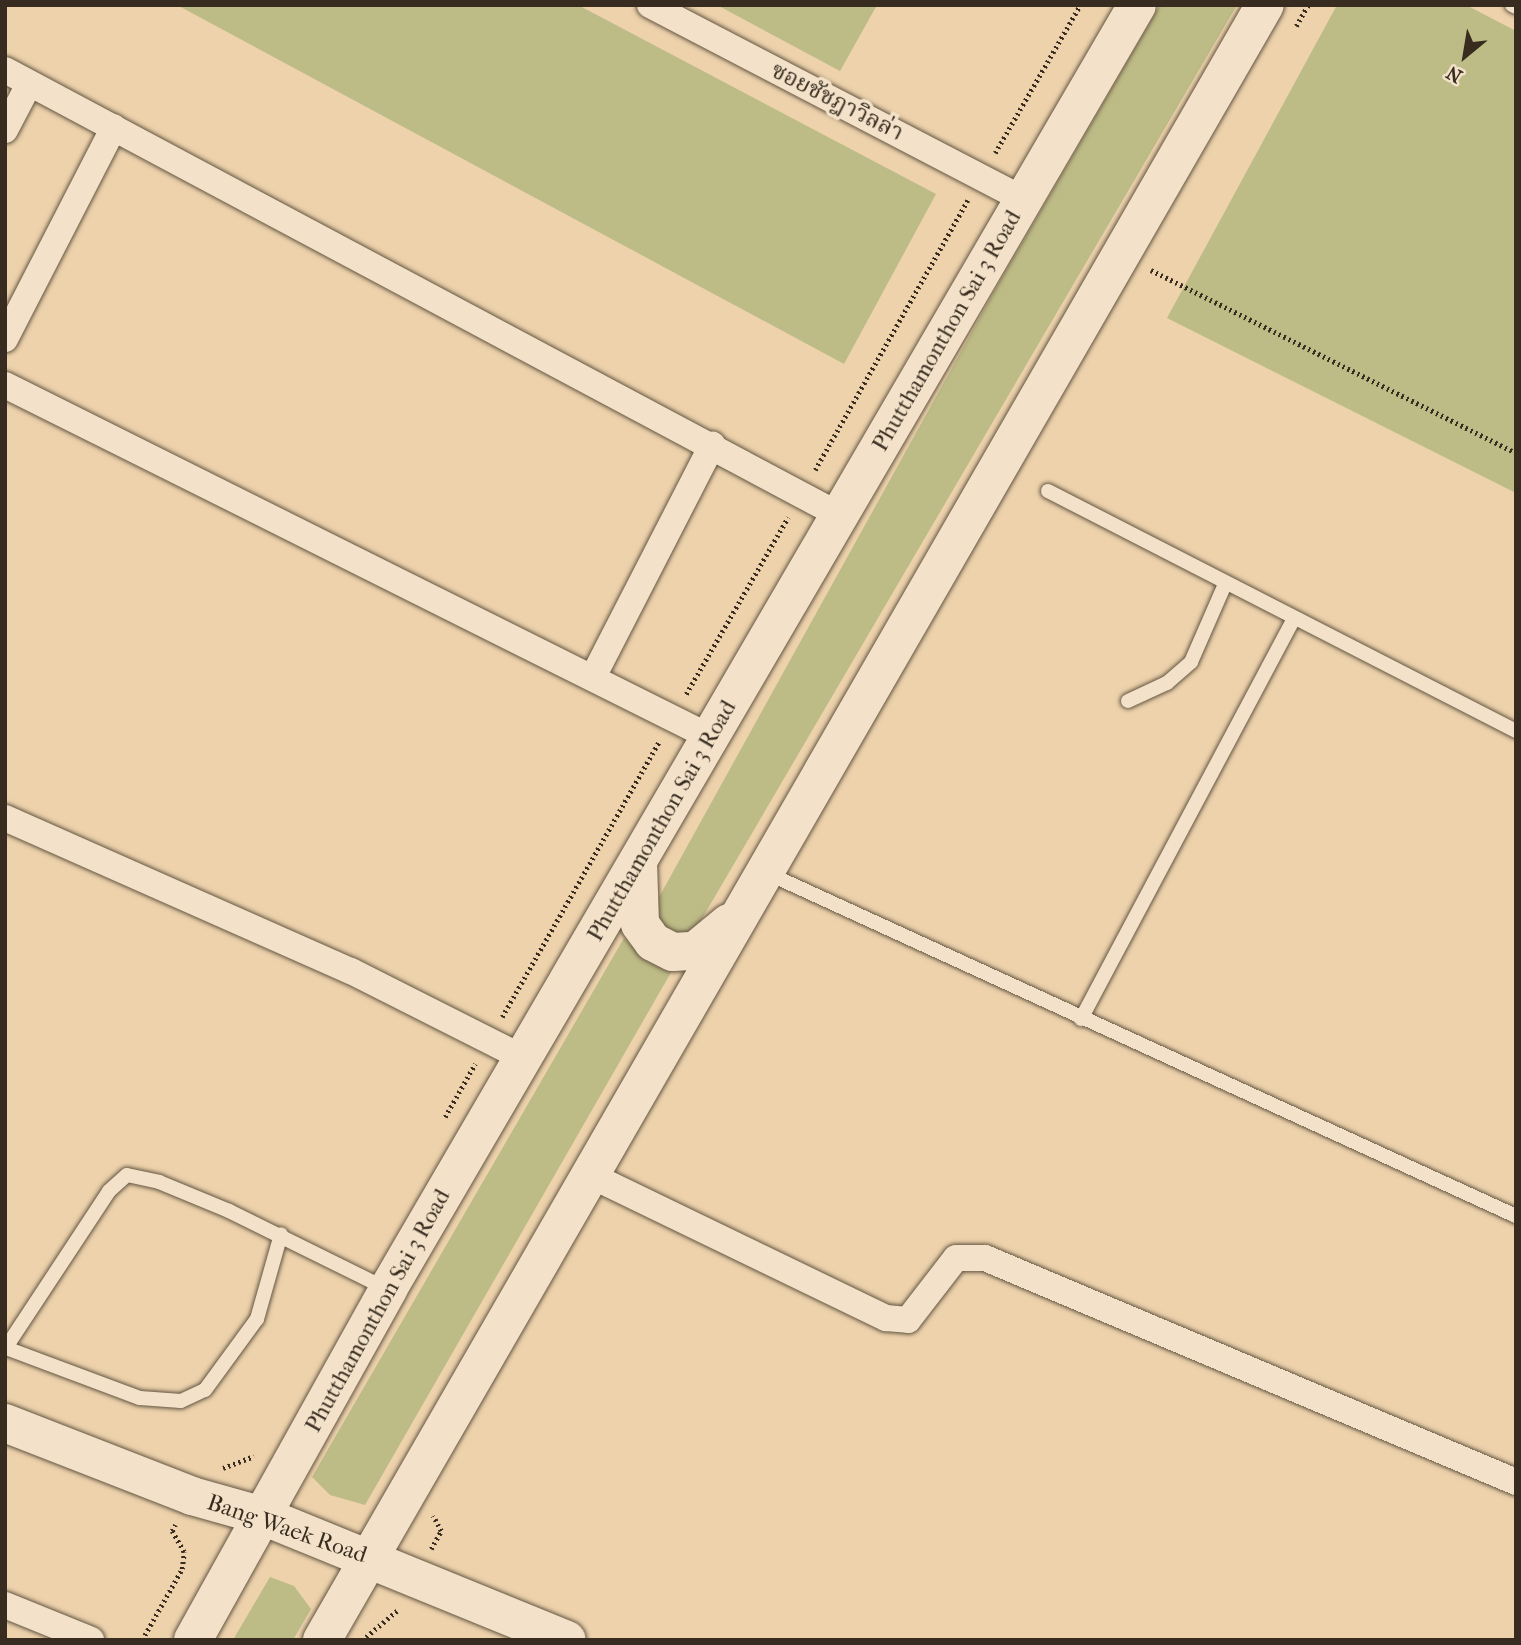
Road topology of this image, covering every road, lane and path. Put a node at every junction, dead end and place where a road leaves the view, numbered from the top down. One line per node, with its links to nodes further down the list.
1 (650, 5): 9 (street, ซอยชัชฎาวิลล่า)
2 (1080, 5): 9 (path)
3 (1137, 5): 10 (main road, Phutthamonthon Sai 3 Road)
4 (1265, 5): 11 (main road)
5 (5, 69): 6 (street)
6 (29, 84): 7 (street); 8 (street)
7 (114, 127): 12 (street); 14 (street)
8 (5, 130)
9 (981, 177): 10 (street, ซอยชัชฎาวิลล่า); 17 (path)
10 (1024, 200): 18 (main road, Phutthamonthon Sai 3 Road)
11 (1120, 255): 15 (path); 28 (main road)
12 (5, 339)
13 (5, 385): 21 (street)
14 (712, 445): 17 (street); 21 (street)
15 (1516, 453)
16 (1048, 491): 19 (lane)
17 (801, 494): 18 (street); 23 (path)
18 (839, 515): 25 (main road, Phutthamonthon Sai 3 Road)
19 (1225, 584): 20 (lane); 22 (lane)
20 (1293, 620): 24 (lane); 30 (lane)
21 (594, 675): 23 (street)
22 (1128, 701)
23 (673, 717): 25 (street); 31 (path)
24 (1516, 731)
25 (712, 738): 27 (main road, Phutthamonthon Sai 3 Road)
26 (5, 818): 31 (street)
27 (638, 863): 29 (main road); 32 (main road, Phutthamonthon Sai 3 Road)
28 (765, 873): 29 (main road); 30 (lane)
29 (739, 915): 34 (main road)
30 (1080, 1018): 35 (lane)
31 (490, 1039): 32 (street); 33 (path)
32 (523, 1058): 37 (main road, Phutthamonthon Sai 3 Road)
33 (438, 1131)
34 (590, 1175): 42 (street); 45 (main road)
35 (1516, 1216)
36 (281, 1234): 37 (lane); 38 (lane); 38 (lane)
37 (388, 1289): 43 (main road, Phutthamonthon Sai 3 Road)
38 (5, 1349)
39 (5, 1423): 43 (main road, Bang Waek Road)
40 (259, 1450): 41 (path)
41 (217, 1469)
42 (1516, 1482)
43 (263, 1516): 45 (main road, Bang Waek Road); 50 (main road, Phutthamonthon Sai 3 Road)
44 (172, 1531): 49 (path)
45 (369, 1558): 51 (main road); 53 (main road, Bang Waek Road)
46 (5, 1605): 48 (street)
47 (397, 1614): 52 (path)
48 (91, 1640)
49 (142, 1640)
50 (193, 1640)
51 (321, 1640)
52 (361, 1640)
53 (567, 1640)

